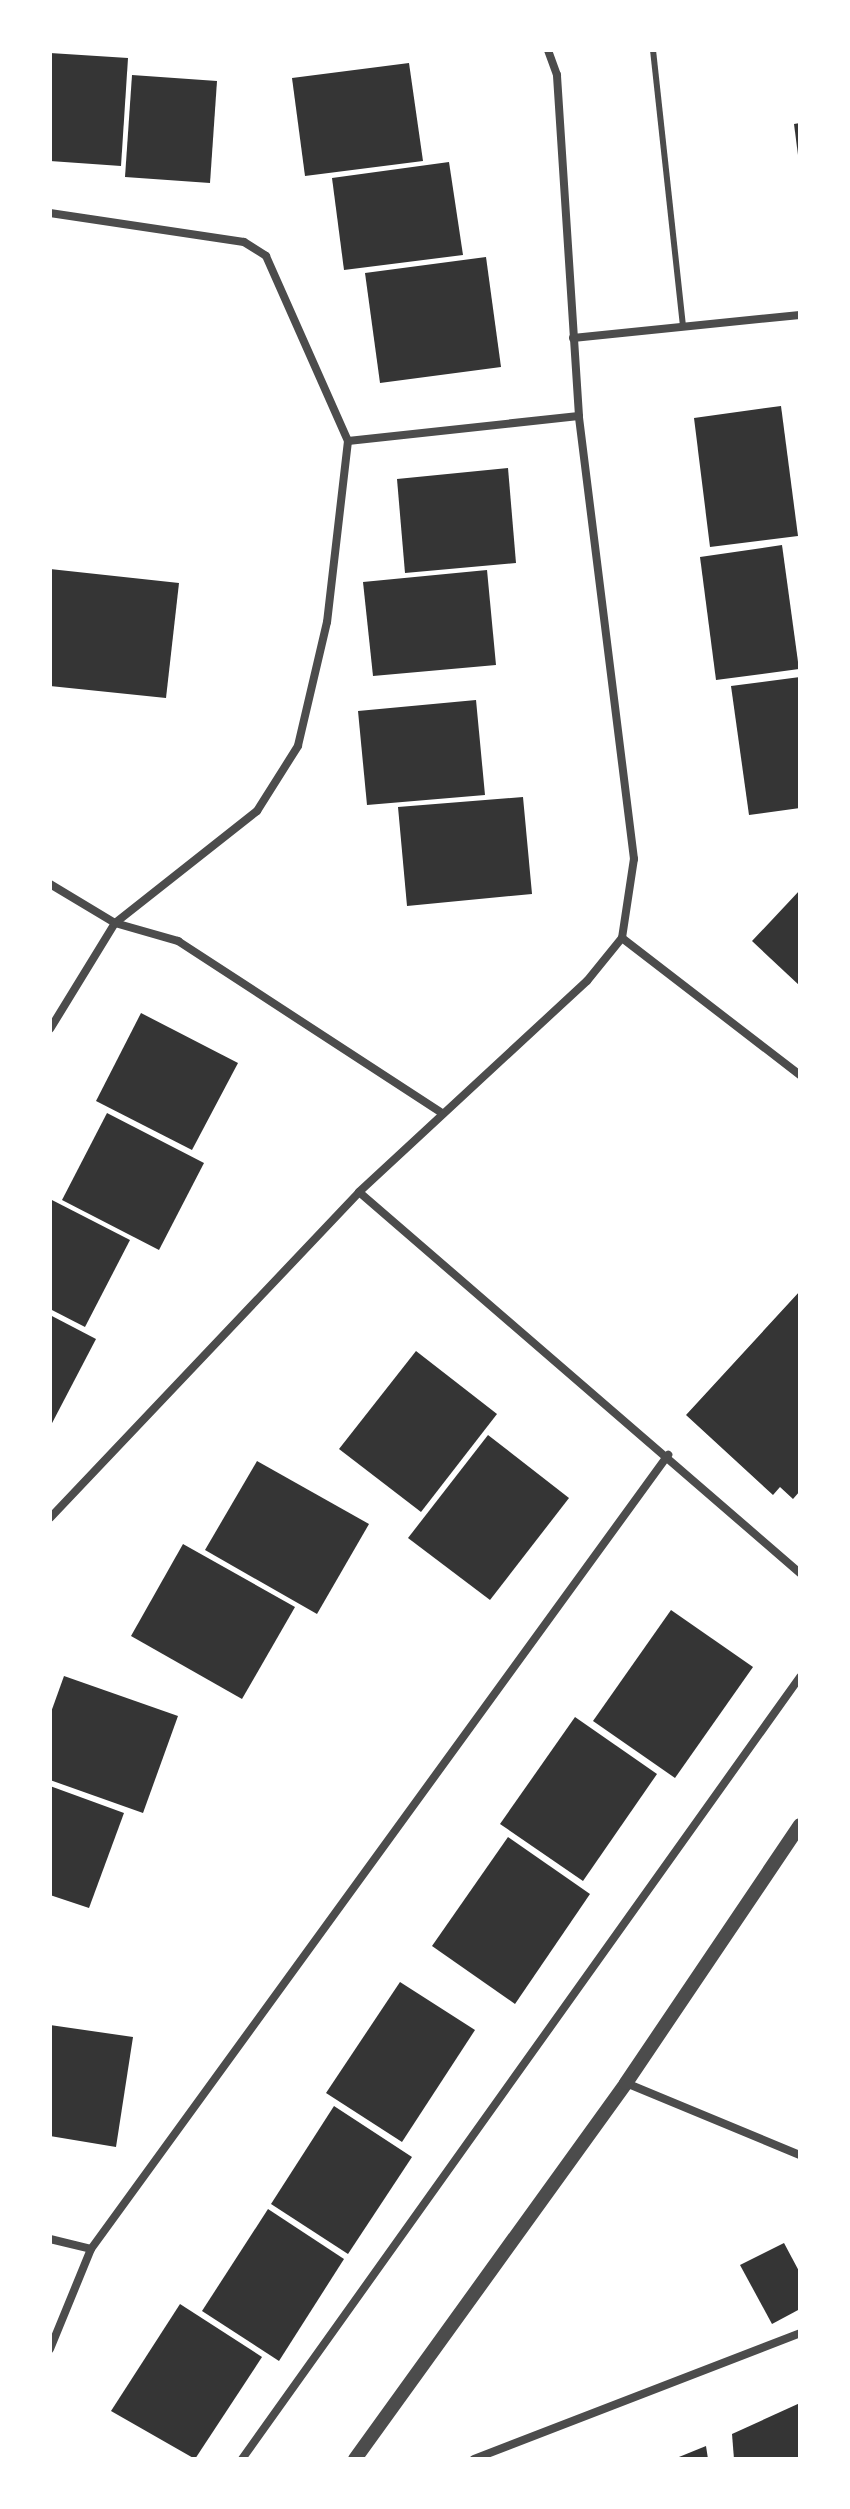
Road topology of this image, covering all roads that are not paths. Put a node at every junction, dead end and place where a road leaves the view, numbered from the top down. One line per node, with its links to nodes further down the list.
1 (548, 50): 6 (street)
2 (653, 50): 5 (lane)
3 (50, 213): 8 (street)
4 (800, 315): 5 (street)
5 (683, 326): 6 (street)
6 (573, 338): 7 (street)
7 (579, 416): 8 (street); 11 (street)
8 (348, 441): 10 (street)
9 (50, 884): 10 (street)
10 (115, 923): 12 (street); 14 (street)
11 (622, 938): 13 (street); 14 (street)
12 (50, 1029)
13 (800, 1075)
14 (440, 1112): 15 (street)
15 (359, 1192): 16 (street); 17 (street)
16 (668, 1455): 18 (street); 24 (street)
17 (50, 1518)
18 (800, 1573)
19 (800, 1677): 27 (street)
20 (800, 1825): 21 (street)
21 (626, 2083): 22 (street); 28 (street)
22 (800, 2155)
23 (50, 2239): 24 (street)
24 (91, 2249): 26 (street)
25 (800, 2333): 29 (street)
26 (50, 2349)
27 (242, 2459)
28 (355, 2459)
29 (474, 2459)

